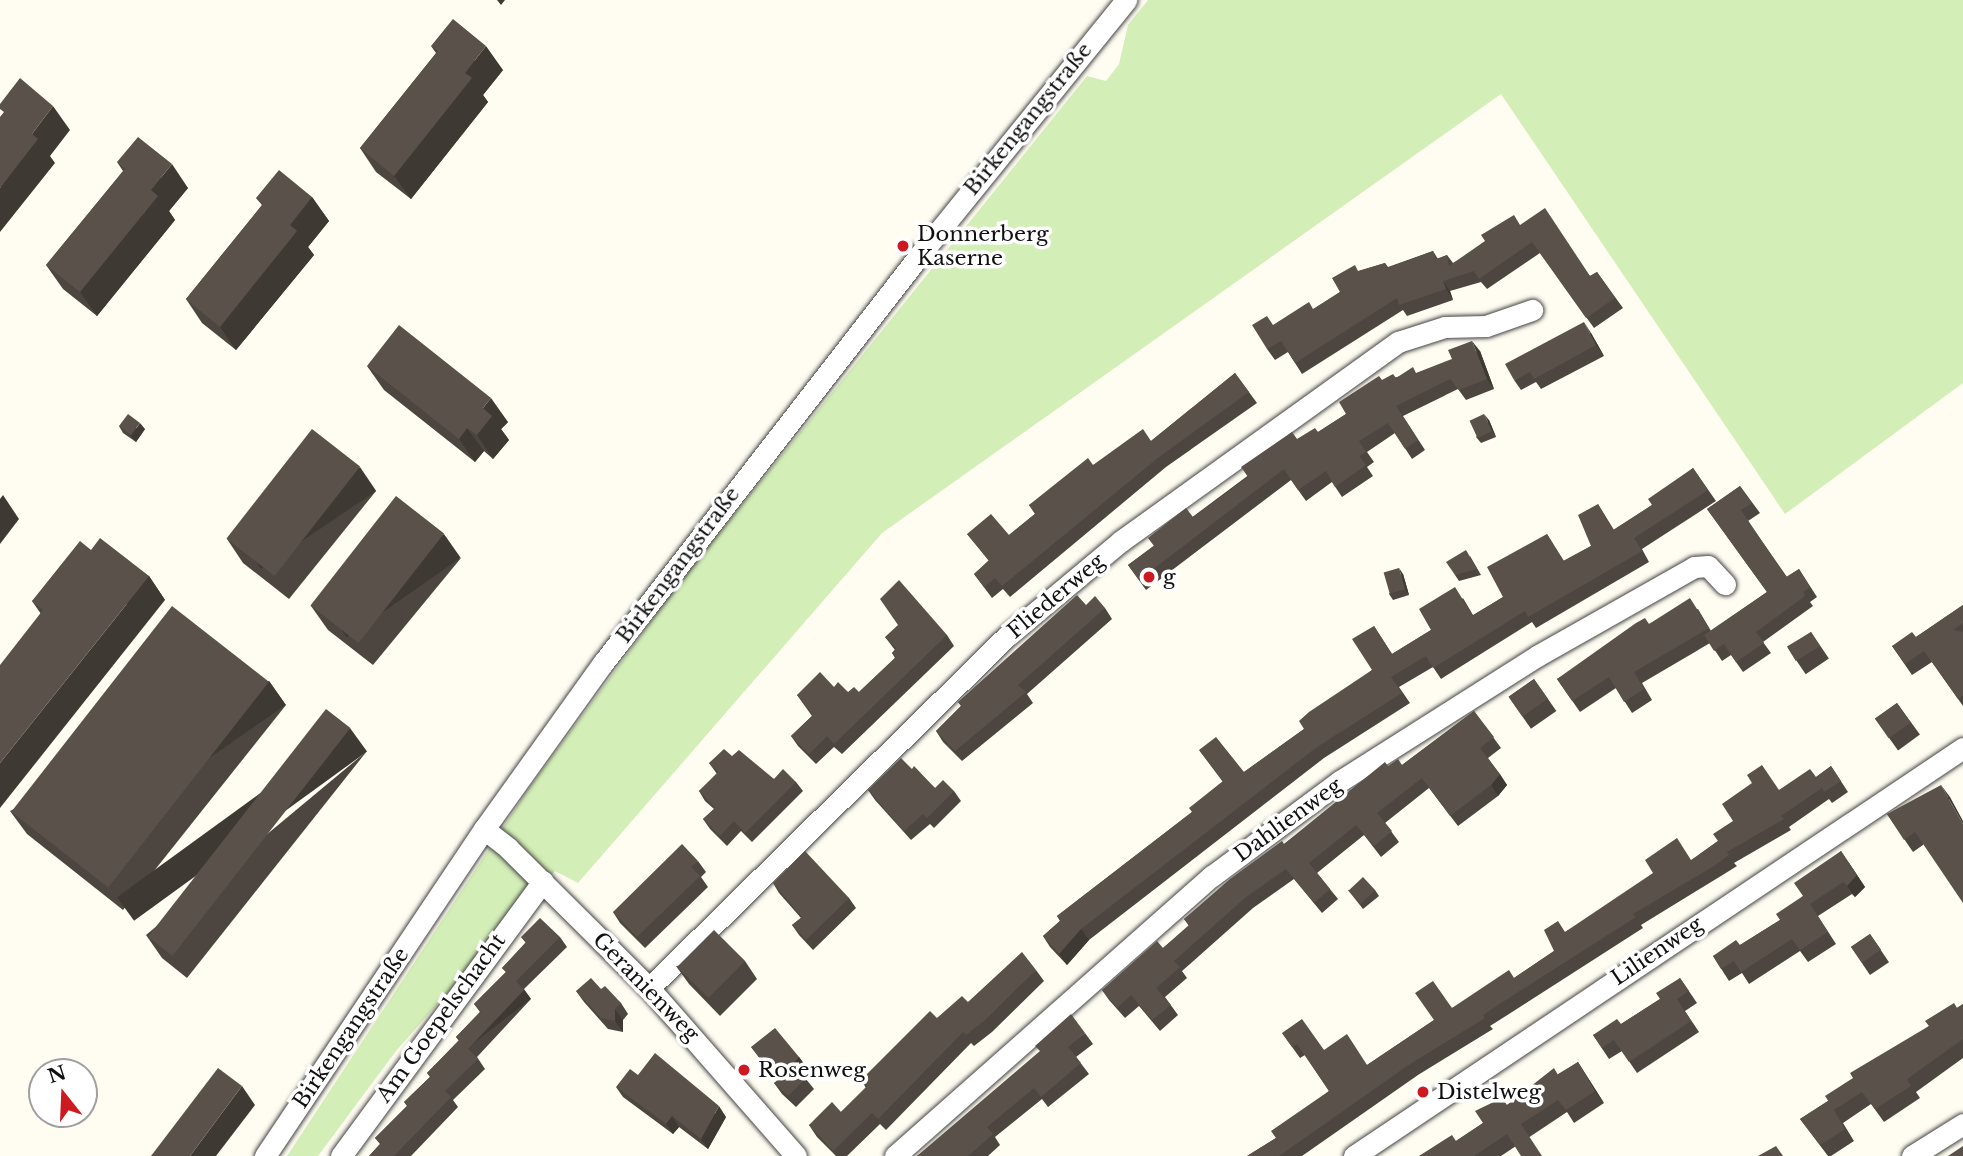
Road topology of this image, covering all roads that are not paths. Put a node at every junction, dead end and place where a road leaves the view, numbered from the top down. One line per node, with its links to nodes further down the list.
1 (1126, 0): 5 (street, Birkengangstraße)
2 (1532, 310): 7 (street, Fliederweg)
3 (1725, 584): 12 (street, Dahlienweg)
4 (1960, 757): 13 (street, Lilienweg)
5 (484, 829): 6 (street, Geranienweg); 10 (street, Birkengangstraße)
6 (543, 881): 7 (street, Geranienweg); 11 (street, Am Goepelschacht)
7 (649, 988): 9 (street, Geranienweg)
8 (1963, 1124): 14 (street)
9 (788, 1153)
10 (265, 1156)
11 (341, 1156)
12 (895, 1156)
13 (1354, 1156)
14 (1912, 1156)

